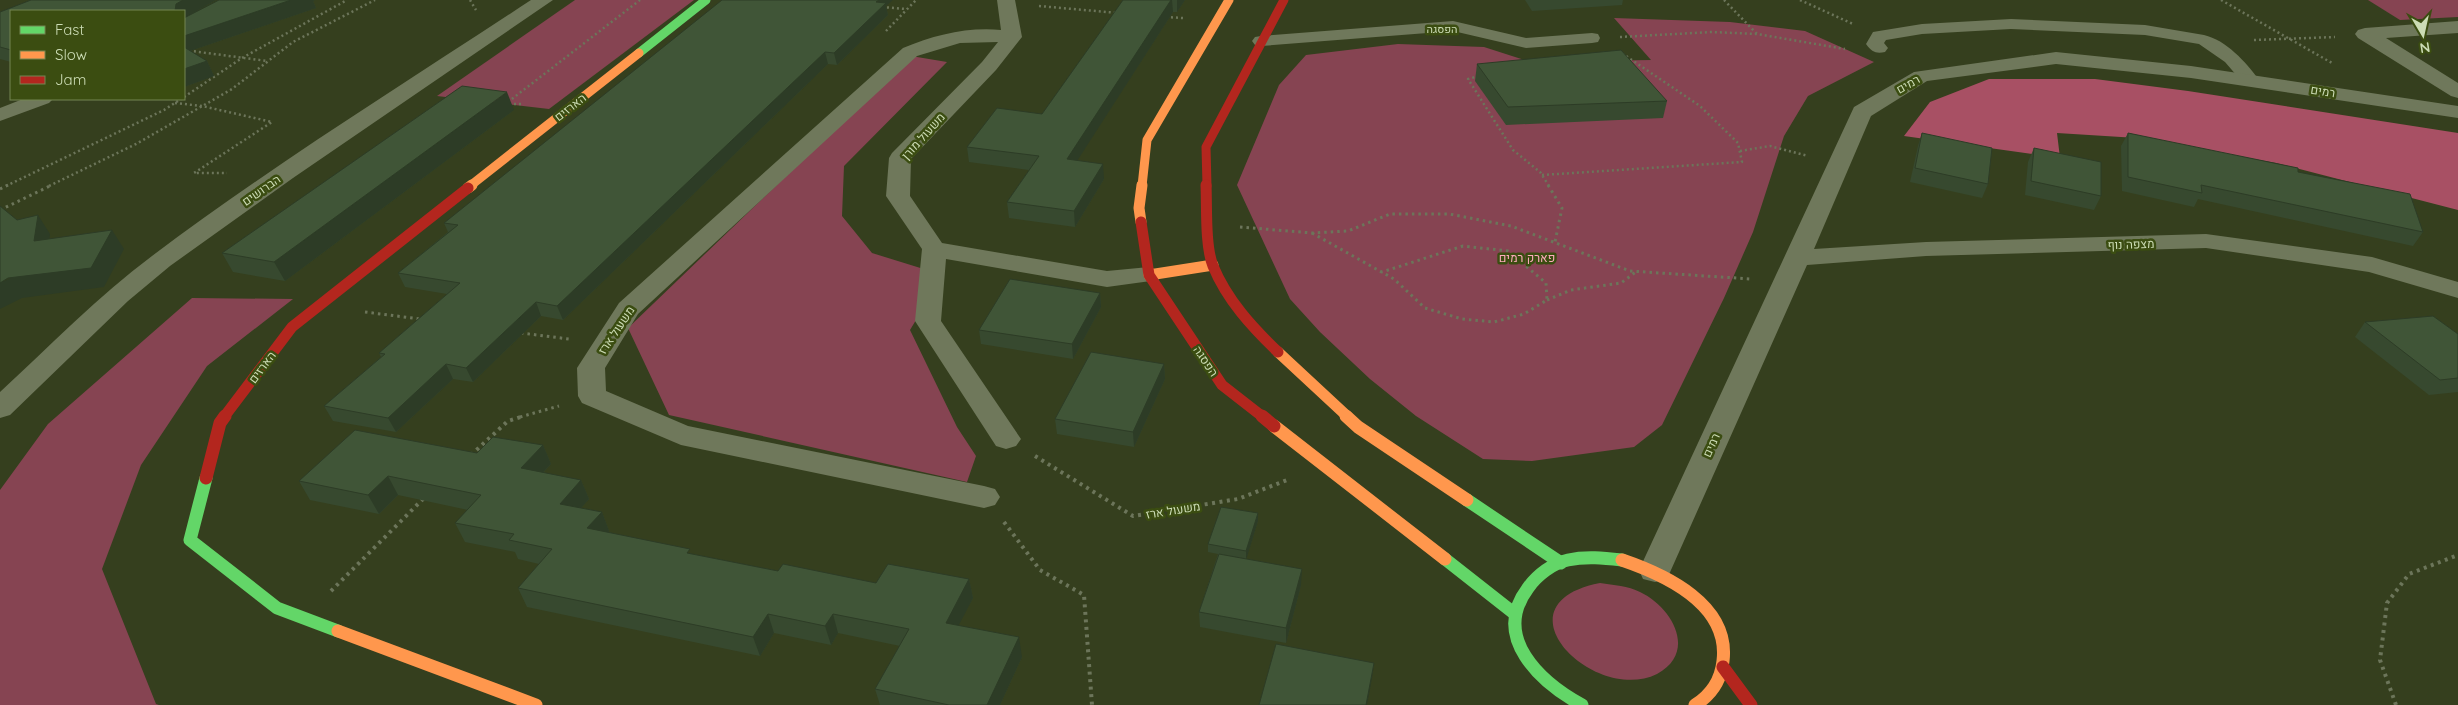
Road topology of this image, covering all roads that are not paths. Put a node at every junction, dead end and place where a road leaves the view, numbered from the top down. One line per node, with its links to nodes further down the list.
1 (544, 0): 21 (street, הברושים)
2 (706, 0): 29 (street, הארזים)
3 (1229, 0): 19 (street, הפסגה)
4 (1284, 0): 9 (street)
5 (1006, 2): 7 (street)
6 (2458, 27): 12 (street)
7 (1012, 37): 16 (street, משעול מורן); 23 (street, משעול ארז)
8 (1592, 38): 9 (lane, הפסגה)
9 (1261, 41): 18 (street)
10 (1879, 42): 11 (lane)
11 (2250, 80): 14 (street, רמים); 17 (street, רמים)
12 (2458, 92)
13 (39, 100): 15 (street)
14 (2458, 112)
15 (0, 115)
16 (934, 249): 19 (street); 22 (street)
17 (1798, 258): 20 (street, מצפה נוף); 25 (street, רמים)
18 (1213, 265): 19 (street); 24 (street)
19 (1149, 275): 26 (street, הפסגה)
20 (2458, 290)
21 (0, 408)
22 (1006, 439)
23 (984, 496)
24 (1561, 563): 25 (street); 26 (street)
25 (1655, 570): 27 (street)
26 (1515, 614): 28 (street)
27 (1723, 667): 30 (street); 31 (street)
28 (1561, 700)
29 (536, 705)
30 (1695, 705)
31 (1751, 705)

